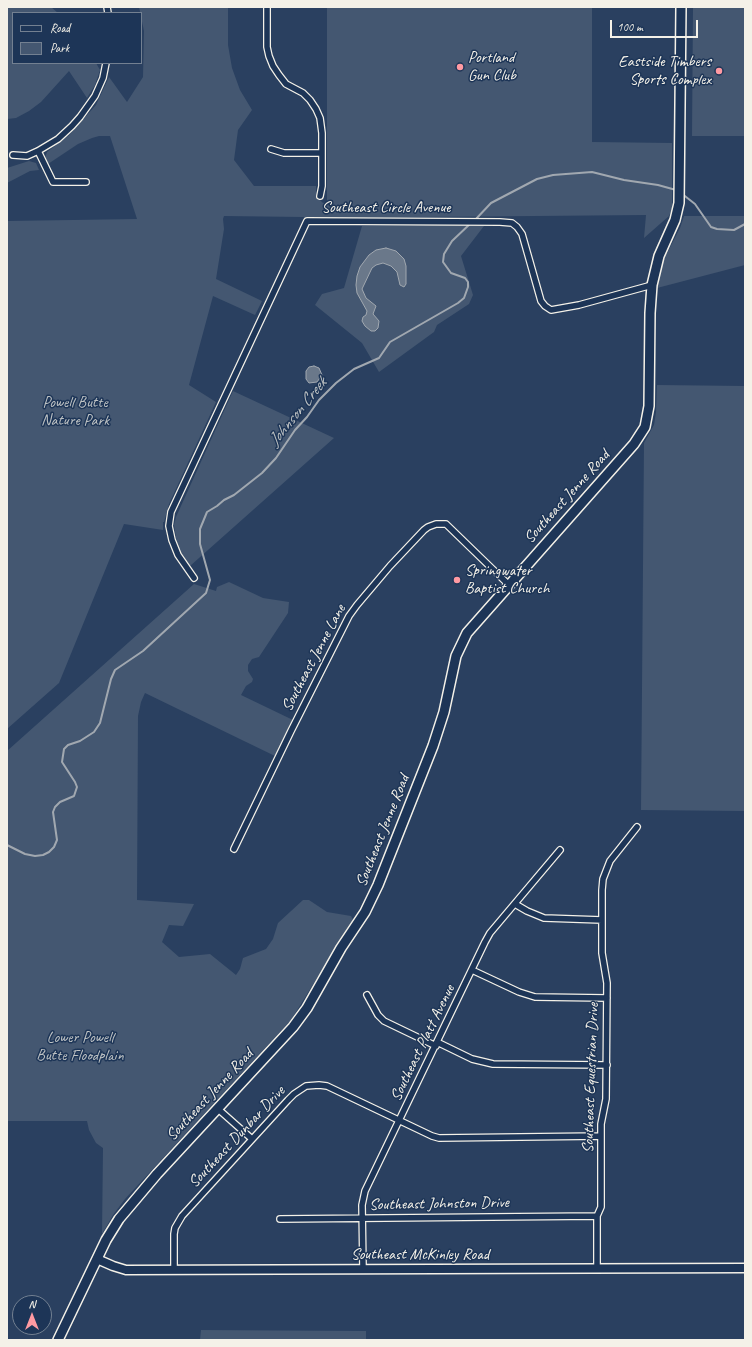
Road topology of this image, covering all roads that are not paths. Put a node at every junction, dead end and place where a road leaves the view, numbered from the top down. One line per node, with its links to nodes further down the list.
1 (267, 7): 6 (street)
2 (681, 7): 10 (main road, Southeast Jenne Road)
3 (106, 64): 5 (street)
4 (271, 149): 6 (street)
5 (38, 151): 7 (street); 8 (street)
6 (322, 154): 9 (street)
7 (13, 155)
8 (86, 182)
9 (320, 196)
10 (652, 285): 11 (street, Southeast Circle Avenue); 12 (main road, Southeast Jenne Road)
11 (194, 578)
12 (509, 585): 14 (street, Southeast Jenne Lane); 23 (main road, Southeast Jenne Road)
13 (637, 827): 17 (street, Southeast Equestrian Drive)
14 (234, 848)
15 (560, 850): 16 (street, Southeast Platt Avenue)
16 (515, 904): 17 (street); 18 (street, Southeast Platt Avenue)
17 (602, 920): 20 (street, Southeast Equestrian Drive)
18 (472, 970): 20 (street); 21 (street, Southeast Platt Avenue)
19 (368, 995): 21 (street)
20 (607, 998): 22 (street, Southeast Equestrian Drive)
21 (436, 1044): 22 (street); 24 (street, Southeast Platt Avenue)
22 (607, 1065): 25 (street, Southeast Equestrian Drive)
23 (217, 1108): 26 (street); 30 (main road, Southeast Jenne Road)
24 (400, 1121): 25 (street, Southeast Dunbar Drive); 26 (street, Southeast Dunbar Drive); 28 (street, Southeast Platt Avenue)
25 (601, 1136): 27 (street, Southeast Equestrian Drive)
26 (252, 1139): 34 (street, Southeast Dunbar Drive)
27 (597, 1216): 28 (street, Southeast Johnston Drive); 31 (street, Southeast Equestrian Drive)
28 (362, 1218): 29 (street, Southeast Johnston Drive); 33 (street, Southeast Platt Avenue)
29 (280, 1219)
30 (97, 1259): 34 (street, Southeast McKinley Road); 35 (main road, Southeast Jenne Road)
31 (597, 1268): 32 (street, Southeast McKinley Road); 33 (street, Southeast McKinley Road)
32 (745, 1268)
33 (363, 1269): 34 (street, Southeast McKinley Road)
34 (174, 1270)
35 (58, 1340)

